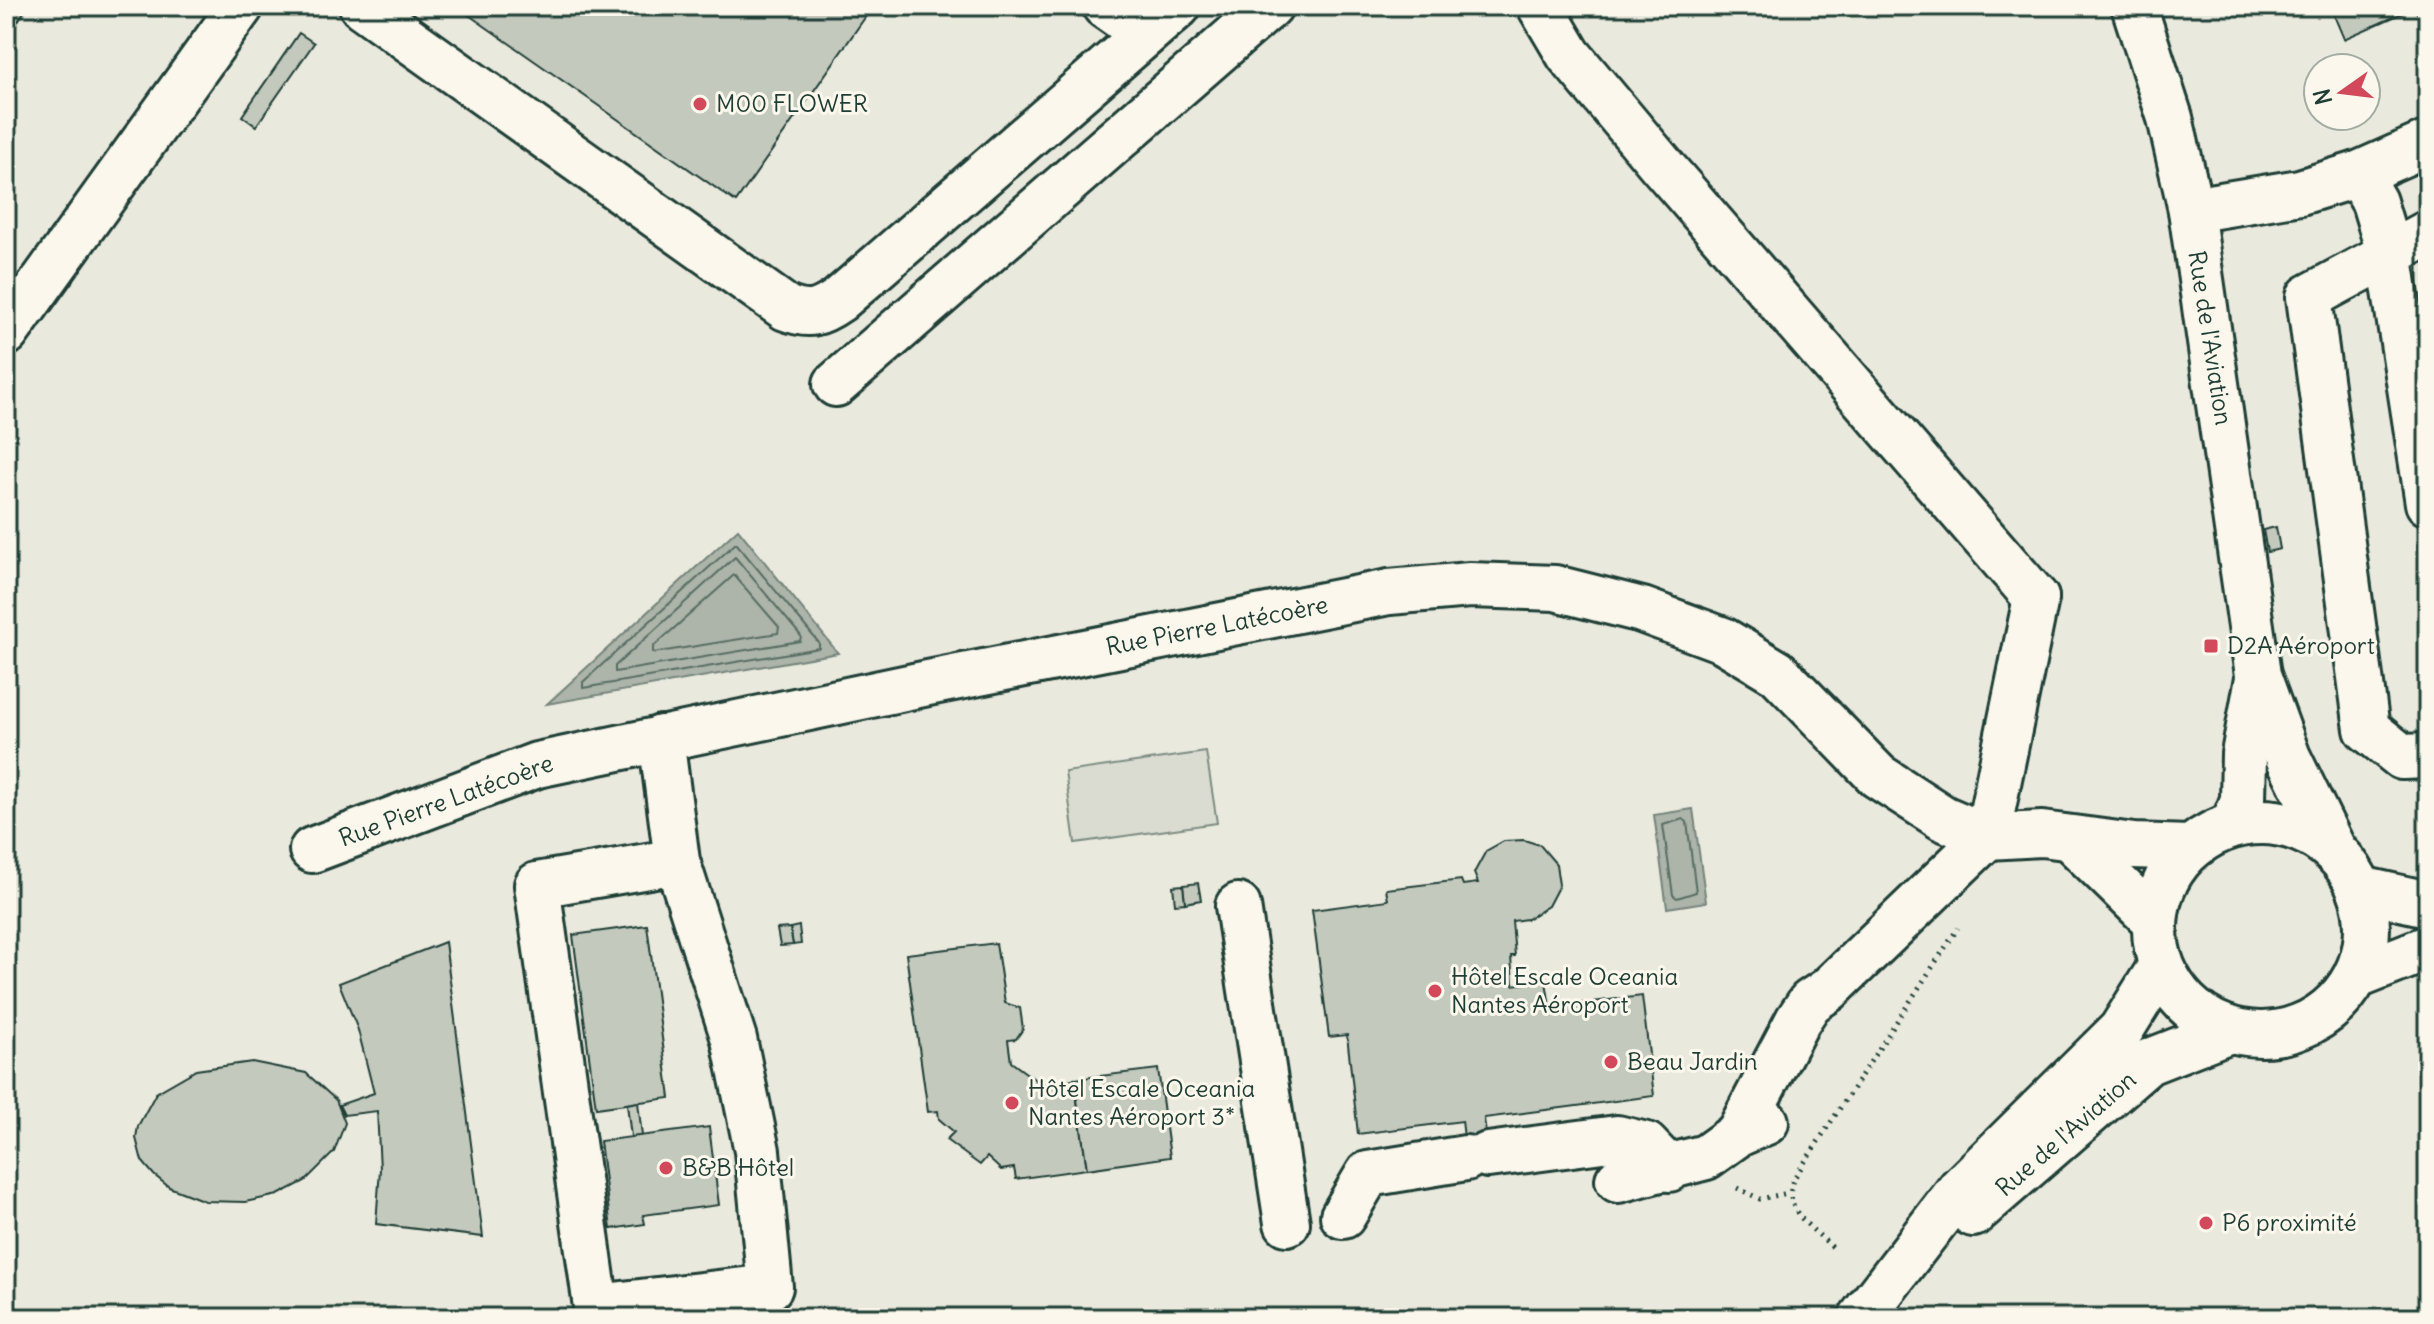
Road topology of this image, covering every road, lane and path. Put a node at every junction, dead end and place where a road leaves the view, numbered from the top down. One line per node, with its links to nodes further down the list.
1 (241, 6): 14 (street)
2 (362, 6): 8 (street)
3 (1105, 6): 8 (street)
4 (1178, 6): 8 (street)
5 (1270, 6): 15 (street)
6 (1540, 6): 21 (street)
7 (2134, 6): 11 (street, Rue de l'Aviation)
8 (1145, 34)
9 (2428, 143): 10 (street)
10 (2358, 174): 11 (street); 13 (street)
11 (2191, 210): 17 (street, Rue de l'Aviation)
12 (2428, 233): 13 (street)
13 (2389, 252): 16 (street); 19 (street)
14 (6, 333)
15 (836, 384)
16 (2428, 503)
17 (2258, 675): 20 (street, Rue de l'Aviation); 24 (street, Rue de l'Aviation)
18 (661, 738): 21 (street, Rue Pierre Latécoère); 25 (street, Rue Pierre Latécoère); 26 (street)
19 (2428, 756)
20 (2233, 825): 23 (street); 24 (street)
21 (1976, 833): 22 (street); 36 (street)
22 (2071, 839): 23 (street); 31 (street)
23 (2189, 848): 31 (street)
24 (2333, 849): 27 (street)
25 (312, 850)
26 (677, 861): 26 (street)
27 (2360, 889): 28 (street); 34 (street)
28 (2428, 904)
29 (1238, 906): 39 (street)
30 (1963, 920): 40 (path)
31 (2154, 920): 33 (street)
32 (2428, 948): 34 (street)
33 (2161, 966): 35 (street); 41 (street, Rue de l'Aviation)
34 (2357, 976): 35 (street)
35 (2230, 1030): 41 (street, Rue de l'Aviation)
36 (1669, 1169): 37 (street); 38 (street)
37 (1618, 1180)
38 (1343, 1216)
39 (1287, 1223)
40 (1832, 1247)
41 (1912, 1256): 42 (street, Rue de l'Aviation)
42 (1861, 1318)

